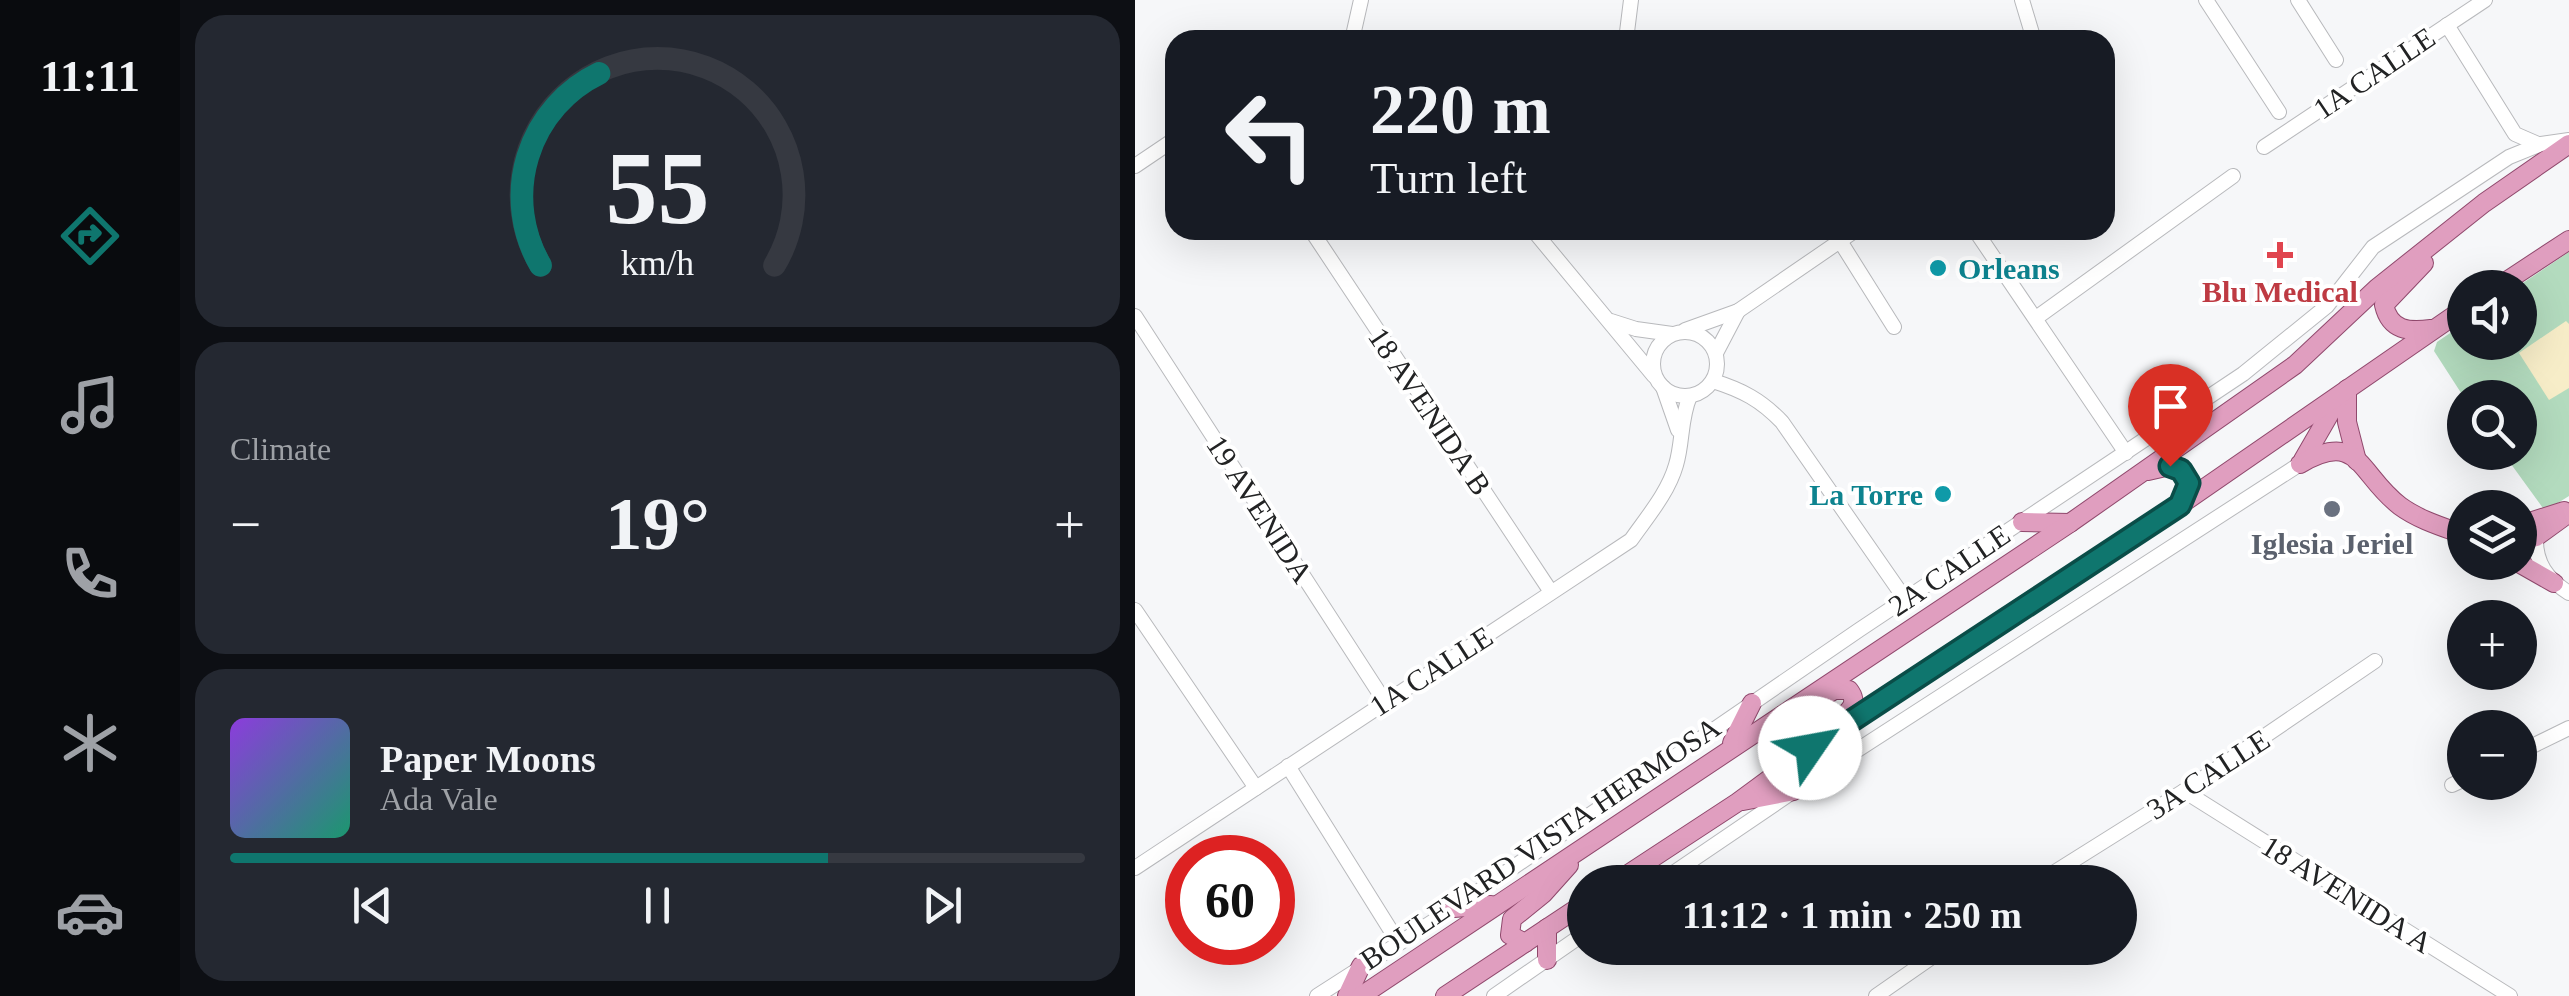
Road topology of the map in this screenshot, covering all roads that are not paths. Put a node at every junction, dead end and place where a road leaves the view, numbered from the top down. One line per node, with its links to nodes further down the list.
1 (1361, 0): 8 (street)
2 (1631, 0): 9 (street)
3 (2022, 0): 10 (street)
4 (2206, 0): 12 (street)
5 (2298, 0): 11 (street)
6 (2485, 0): 7 (street, 1A CALLE)
7 (2447, 24): 13 (street); 17 (street, 1A CALLE)
8 (1354, 30)
9 (1627, 30)
10 (2031, 30)
11 (2336, 60)
12 (2279, 112)
13 (2515, 134): 15 (street); 18 (street)
14 (2569, 142): 15 (street, 2A CALLE); 21 (main road)
15 (2541, 144): 18 (street, 2A CALLE)
16 (1165, 146): 19 (street)
17 (2265, 147)
18 (2509, 157): 42 (street, 2A CALLE)
19 (1135, 166)
20 (2233, 176): 30 (street)
21 (2484, 202): 34 (main road); 45 (main road, BOULEVARD VISTA HERMOSA)
22 (1318, 240): 56 (street, 18 AVENIDA B)
23 (1541, 240): 31 (street)
24 (1840, 240): 28 (street); 33 (street)
25 (1982, 240): 30 (street)
26 (2569, 240): 27 (main road)
27 (2523, 270)
28 (1739, 310): 35 (street); 36 (street)
29 (1135, 316): 60 (street, 19 AVENIDA)
30 (2035, 318): 42 (street)
31 (1605, 319): 35 (street); 38 (street)
32 (2447, 319): 34 (main road)
33 (1895, 326)
34 (2433, 328): 39 (main road)
35 (1677, 332): 36 (street); 38 (street)
36 (1716, 353): 37 (street)
37 (1713, 380): 40 (street); 57 (street)
38 (1660, 383): 40 (street); 41 (street)
39 (2345, 391): 43 (main road); 44 (main road); 46 (main road)
40 (1690, 396): 41 (street, 1A CALLE)
41 (1680, 436): 56 (street, 1A CALLE)
42 (2126, 452): 49 (street, 2A CALLE)
43 (2357, 461): 44 (main road); 51 (main road)
44 (2300, 464): 69 (street)
45 (2141, 473): 46 (main road); 50 (main road, BOULEVARD VISTA HERMOSA)
46 (2180, 505): 67 (main road)
47 (2565, 512): 48 (main road); 52 (main road)
48 (2537, 520)
49 (2021, 522): 50 (main road); 57 (street, 2A CALLE)
50 (2070, 523): 62 (main road, BOULEVARD VISTA HERMOSA)
51 (2447, 526)
52 (2537, 532)
53 (2537, 560): 55 (street)
54 (2537, 574): 55 (main road)
55 (2561, 588)
56 (1551, 592): 60 (street, 1A CALLE)
57 (1905, 599): 61 (street, 2A CALLE)
58 (1135, 610): 68 (street)
59 (2375, 660): 70 (street, 3A CALLE)
60 (1385, 702): 66 (street, 1A CALLE)
61 (1751, 703): 65 (main road); 78 (street, 2A CALLE)
62 (1791, 707): 65 (main road, BOULEVARD VISTA HERMOSA); 67 (main road)
63 (2569, 728): 64 (street)
64 (2537, 744)
65 (1723, 754): 72 (main road, BOULEVARD VISTA HERMOSA)
66 (1289, 766): 68 (street, 1A CALLE); 81 (street)
67 (1779, 771): 71 (main road)
68 (1255, 788): 76 (street, 1A CALLE)
69 (1794, 791): 71 (main road); 74 (street)
70 (2185, 791): 75 (street, 3A CALLE); 93 (street, 18 AVENIDA A)
71 (1738, 802): 73 (main road)
72 (1578, 853): 77 (main road, BOULEVARD VISTA HERMOSA); 82 (main road)
73 (1642, 865)
74 (1684, 865)
75 (2066, 865)
76 (1135, 868)
77 (1497, 904): 78 (main road); 89 (main road, BOULEVARD VISTA HERMOSA)
78 (1453, 908): 81 (street, 2A CALLE)
79 (1567, 915): 80 (main road)
80 (1547, 928): 82 (main road); 84 (main road)
81 (1398, 942): 86 (street, 2A CALLE)
82 (1525, 943): 90 (main road)
83 (1567, 946): 84 (street)
84 (1547, 960): 91 (street)
85 (1921, 965): 92 (street)
86 (1361, 966): 87 (street, 2A CALLE); 88 (main road)
87 (1317, 996)
88 (1347, 996)
89 (1361, 996)
90 (1445, 996)
91 (1494, 996)
92 (1877, 996)
93 (2510, 996)

